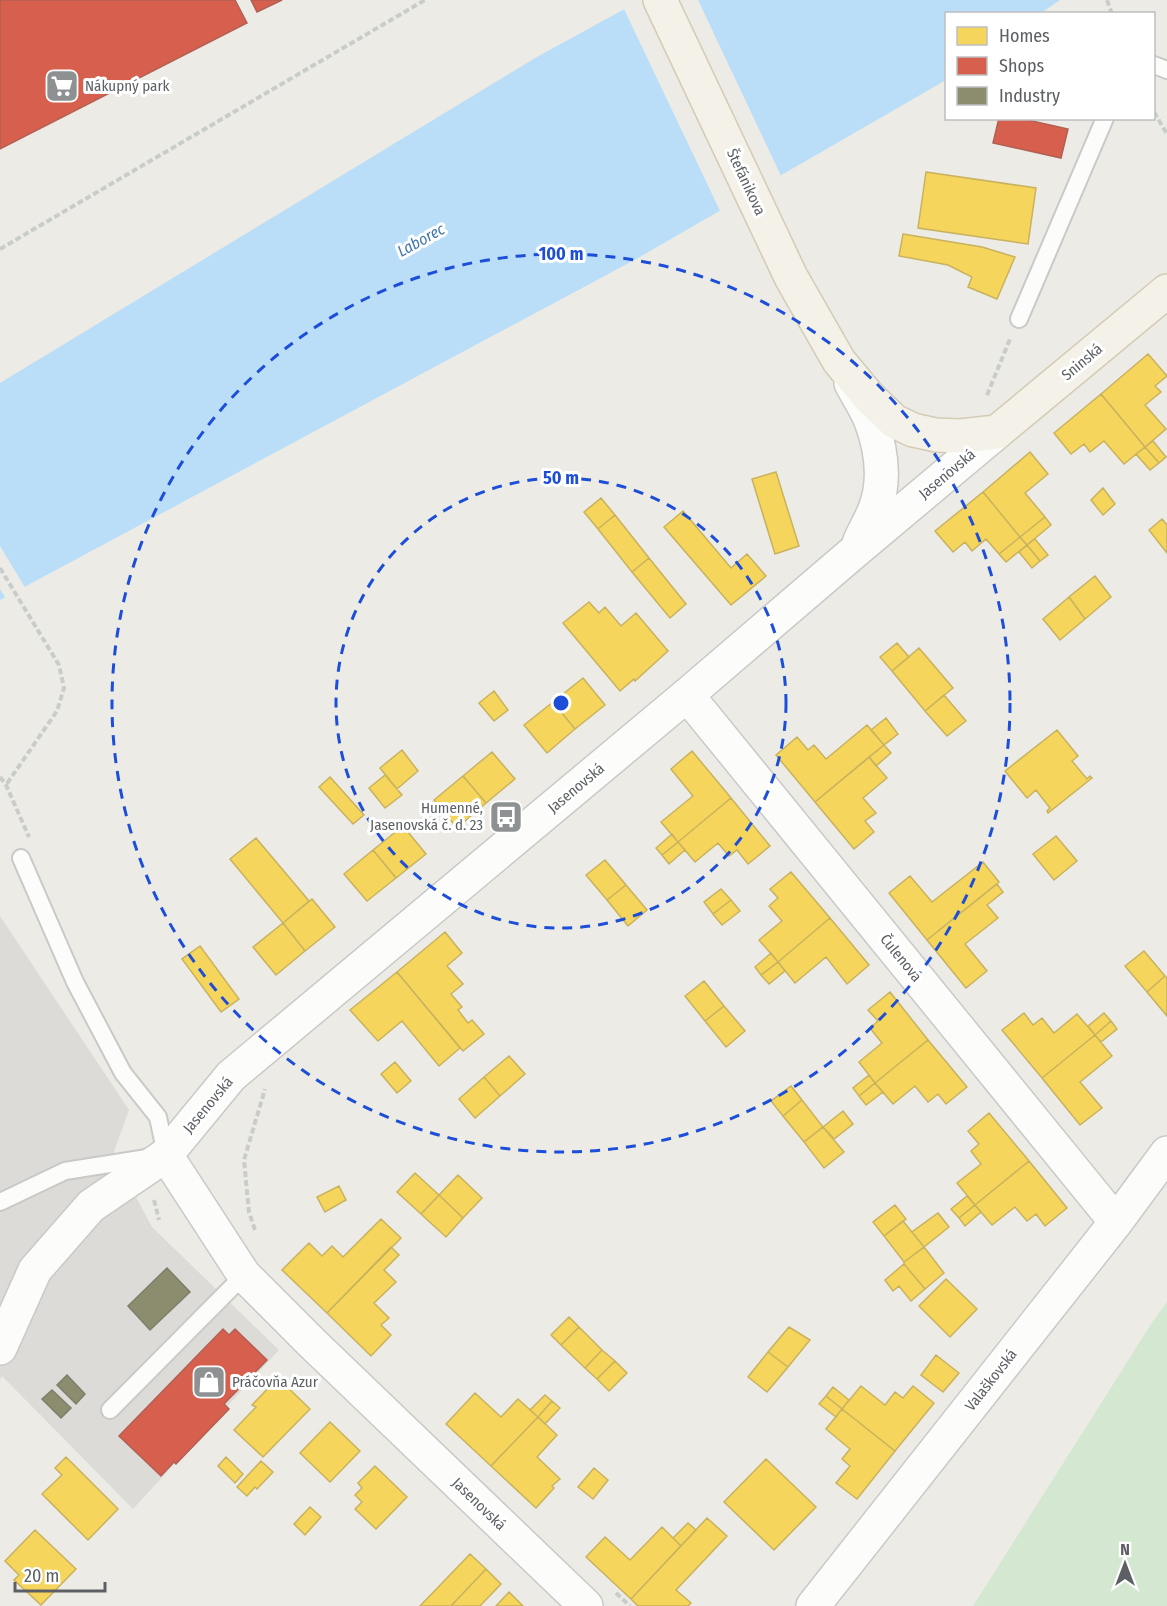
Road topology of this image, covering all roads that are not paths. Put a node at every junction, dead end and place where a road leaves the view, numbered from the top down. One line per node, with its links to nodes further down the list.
1 (660, 0): 5 (main road, Štefánikova)
2 (1104, 120): 4 (lane)
3 (1167, 291): 6 (main road, Sninská)
4 (1018, 319)
5 (839, 361): 6 (main road, Štefánikova); 7 (street)
6 (998, 432): 7 (street, Jasenovská)
7 (854, 552): 8 (street, Jasenovská)
8 (687, 695): 11 (street, Jasenovská); 13 (street, Čulenova)
9 (21, 858): 11 (lane)
10 (1167, 1153): 13 (street, Valaškovská)
11 (166, 1155): 12 (lane); 14 (street, Jasenovská); 15 (street, Jasenovská)
12 (0, 1202)
13 (1116, 1222): 19 (street, Valaškovská)
14 (244, 1275): 17 (lane); 18 (street, Jasenovská)
15 (8, 1308): 16 (street, Jasenovská)
16 (0, 1348)
17 (110, 1410)
18 (599, 1598)
19 (813, 1606)

